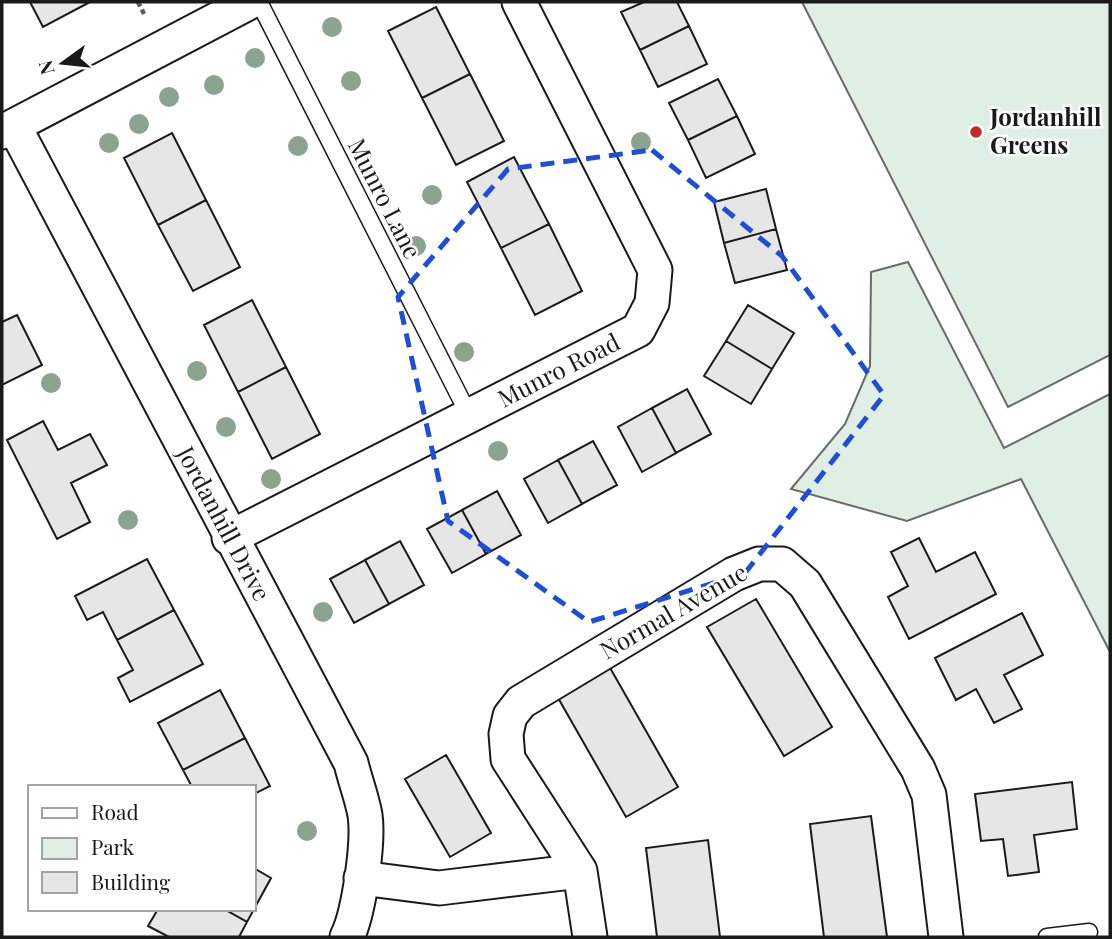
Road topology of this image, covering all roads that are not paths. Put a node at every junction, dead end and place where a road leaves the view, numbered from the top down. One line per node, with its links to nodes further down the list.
1 (250, 2): 4 (street)
2 (258, 2): 5 (lane, Munro Lane)
3 (519, 2): 5 (street, Munro Road)
4 (8, 129): 6 (street, Jordanhill Drive)
5 (470, 417): 6 (street, Munro Road)
6 (229, 538): 8 (street, Jordanhill Drive)
7 (580, 871): 8 (street); 11 (street, Normal Avenue); 12 (street, Normal Avenue)
8 (360, 878): 10 (street, Jordanhill Drive)
9 (1089, 932): 13 (lane)
10 (347, 937)
11 (590, 937)
12 (946, 937)
13 (1048, 937)

